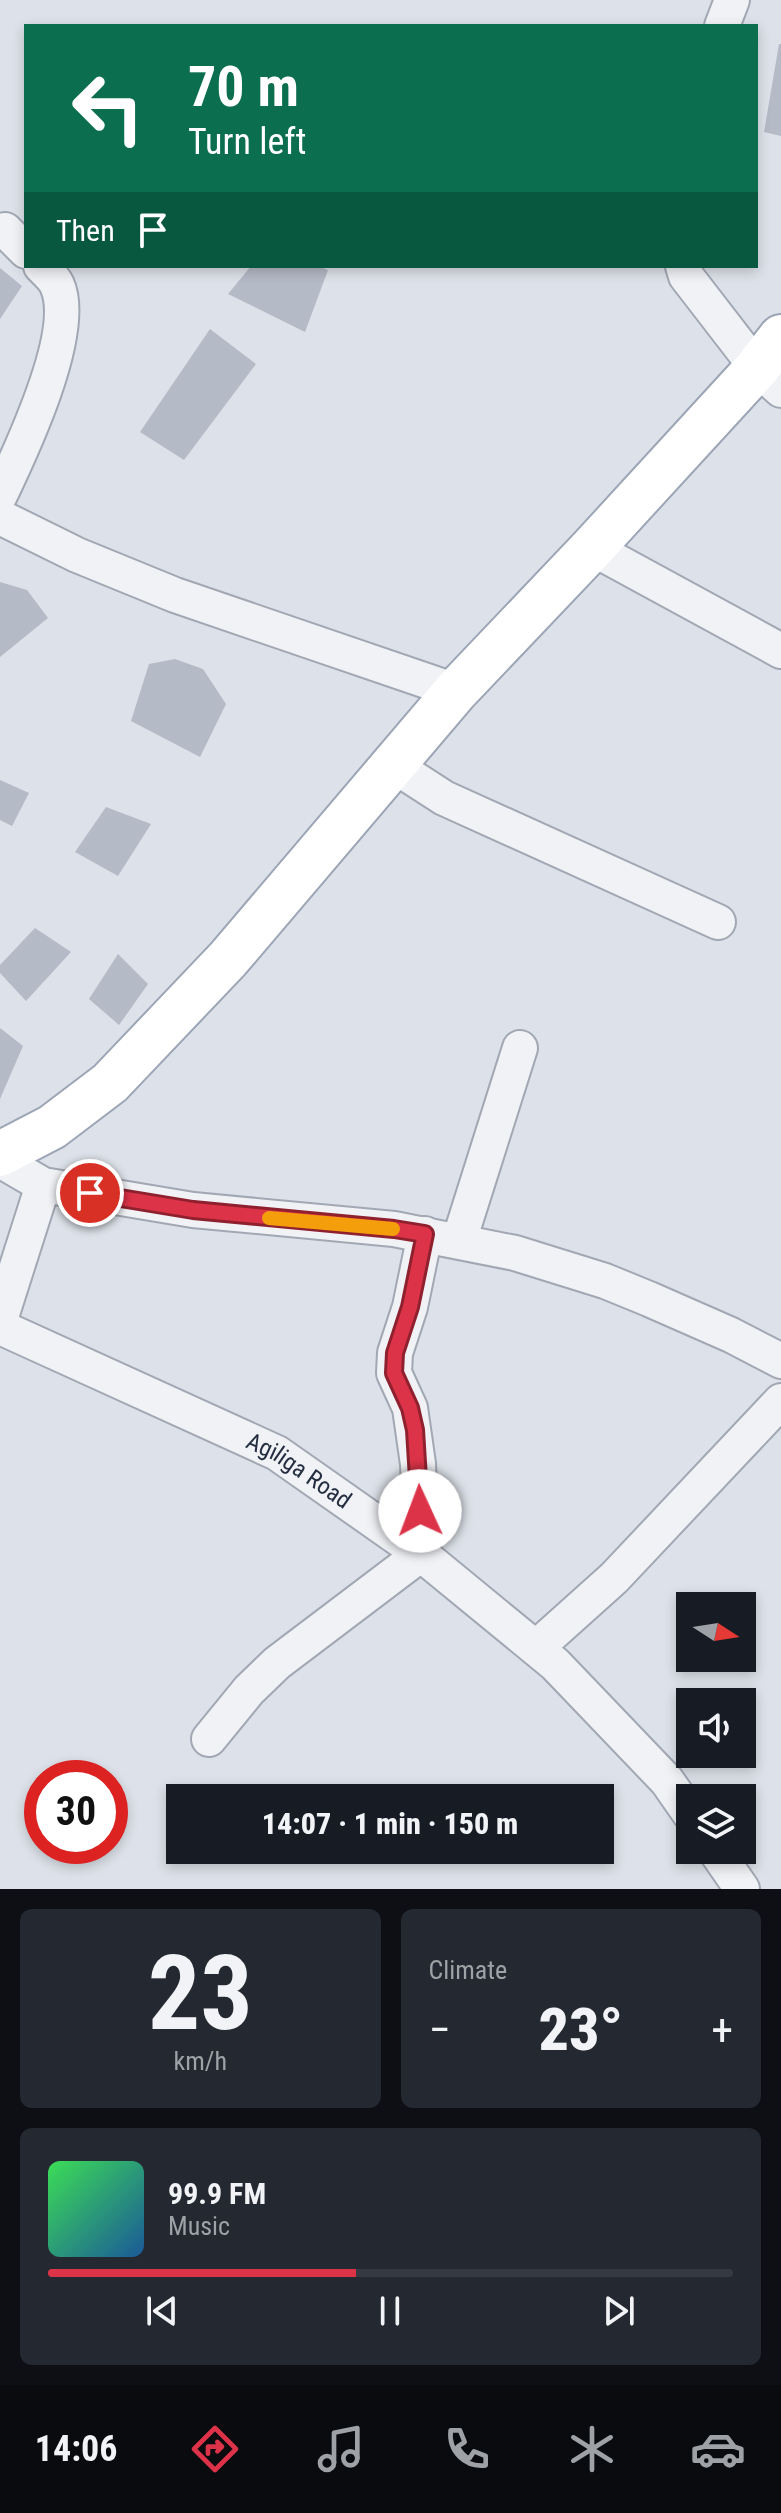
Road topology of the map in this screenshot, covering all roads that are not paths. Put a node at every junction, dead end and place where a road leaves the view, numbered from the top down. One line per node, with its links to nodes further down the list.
1 (732, 0): 2 (street)
2 (723, 24)
3 (43, 268): 6 (street)
4 (684, 268): 5 (street)
5 (773, 365): 8 (main road)
6 (0, 495)
7 (0, 517): 10 (street)
8 (592, 548): 9 (street); 10 (main road)
9 (781, 651)
10 (456, 691): 11 (main road)
11 (393, 765): 12 (street); 14 (main road)
12 (718, 922)
13 (520, 1048): 17 (street)
14 (0, 1157): 15 (street)
15 (43, 1185): 16 (street); 18 (street)
16 (425, 1234): 17 (street); 22 (street)
17 (459, 1241): 20 (street)
18 (0, 1320)
19 (0, 1327): 22 (street, Agiliga Road)
20 (781, 1361)
21 (781, 1401): 23 (street)
22 (416, 1550): 23 (street, Agiliga Road); 24 (street)
23 (536, 1648): 25 (street, Agiliga Road)
24 (209, 1739)
25 (676, 1794)
26 (725, 1864): 27 (street)
27 (742, 1889)

